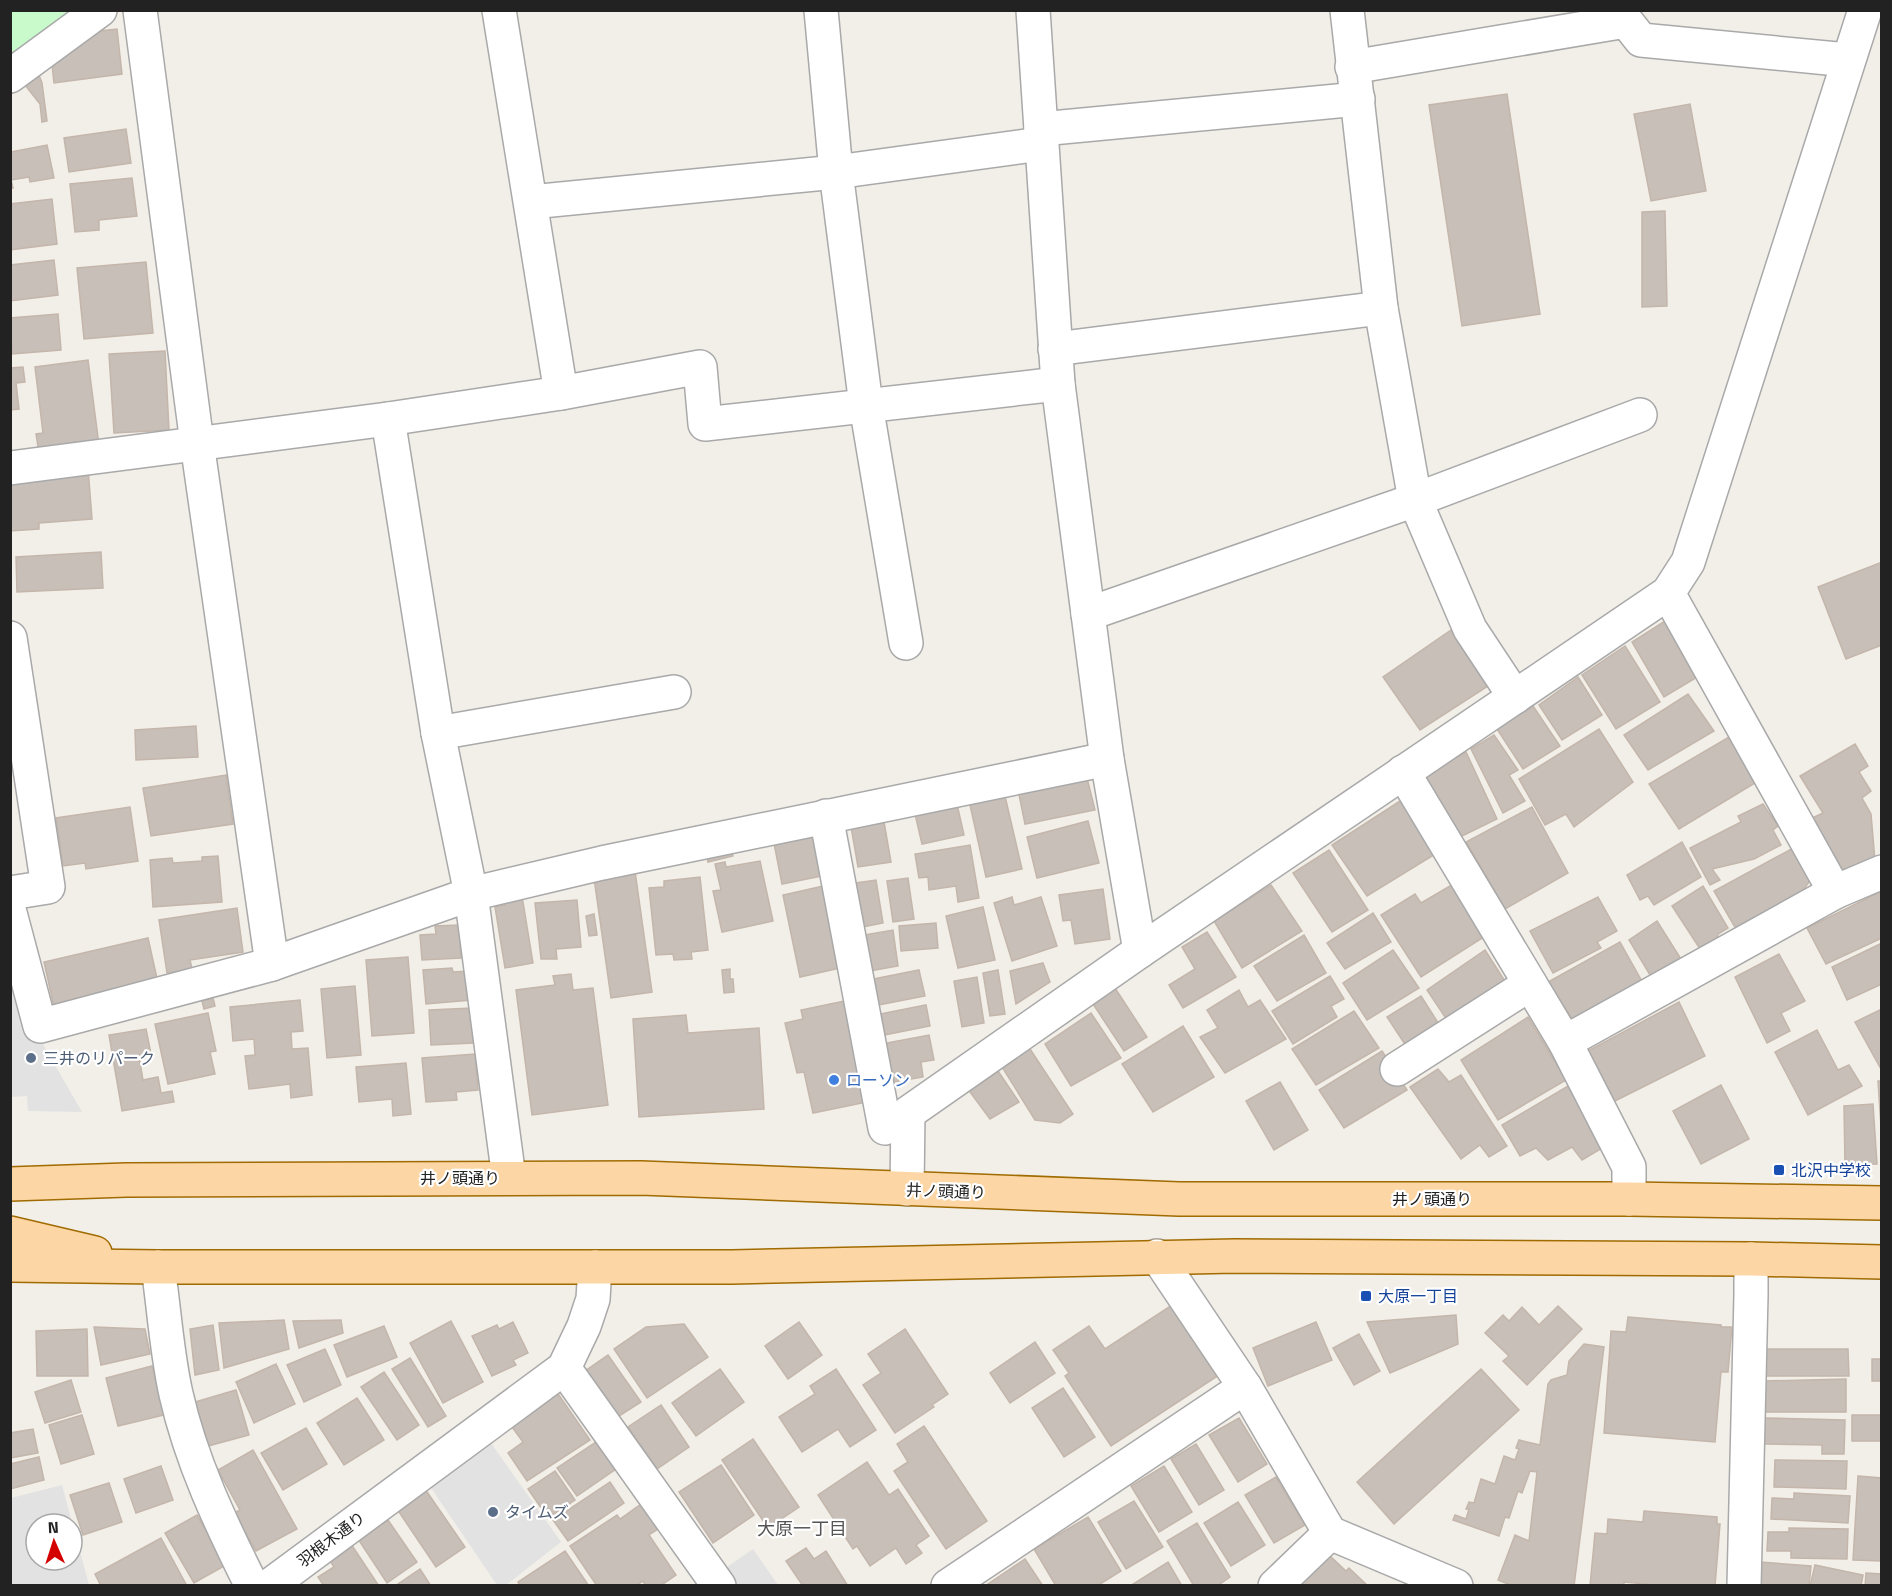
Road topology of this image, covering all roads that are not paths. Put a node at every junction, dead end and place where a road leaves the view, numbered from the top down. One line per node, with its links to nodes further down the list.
1 (100, 10): 10 (street)
2 (140, 10): 22 (street)
3 (499, 10): 14 (street)
4 (821, 10): 13 (street)
5 (1033, 10): 12 (street)
6 (1347, 10): 9 (street)
7 (1865, 10): 8 (street)
8 (1848, 60): 9 (street); 25 (street)
9 (1352, 67): 11 (street)
10 (10, 76)
11 (1358, 99): 12 (street); 15 (street)
12 (1041, 136): 13 (street); 16 (street)
13 (836, 172): 14 (street); 19 (street)
14 (531, 202): 18 (street)
15 (1381, 308): 16 (street); 24 (street)
16 (1056, 349): 17 (street)
17 (1058, 384): 19 (street); 26 (street)
18 (561, 393): 19 (street); 21 (street)
19 (866, 405): 28 (street)
20 (1640, 415): 24 (street)
21 (388, 419): 22 (street); 31 (street)
22 (197, 443): 23 (street); 41 (street)
23 (10, 468)
24 (1415, 500): 26 (street); 30 (street)
25 (1668, 593): 30 (street); 36 (street)
26 (1088, 614): 32 (street)
27 (10, 638): 37 (street)
28 (906, 644)
29 (674, 692): 31 (street)
30 (1515, 697): 33 (street)
31 (438, 733): 38 (street)
32 (1107, 759): 34 (street); 40 (street)
33 (1402, 772): 40 (street); 42 (street)
34 (826, 816): 38 (street); 45 (street)
35 (1881, 872): 36 (street)
36 (1835, 892): 43 (street)
37 (10, 893)
38 (471, 894): 41 (street); 46 (street)
39 (10, 913): 41 (street)
40 (1140, 951): 48 (street)
41 (272, 964)
42 (1530, 984): 43 (street); 44 (street)
43 (1565, 1042): 49 (street)
44 (1397, 1069)
45 (885, 1128)
46 (510, 1178): 47 (main road, 井ノ頭通り); 48 (main road, 井ノ頭通り)
47 (10, 1184)
48 (907, 1189): 49 (main road, 井ノ頭通り)
49 (1629, 1198): 50 (main road, 井ノ頭通り)
50 (1881, 1203)
51 (10, 1233): 56 (main road)
52 (1157, 1256): 53 (main road); 57 (main road); 59 (street)
53 (1751, 1259): 54 (main road); 67 (street)
54 (1881, 1262)
55 (10, 1265): 56 (main road)
56 (158, 1267): 57 (main road); 62 (street)
57 (595, 1268): 58 (street)
58 (564, 1368): 61 (street); 63 (street, 羽根木通り)
59 (1245, 1387): 60 (street); 64 (street)
60 (1330, 1533): 65 (street); 66 (street)
61 (706, 1580)
62 (252, 1586)
63 (269, 1586)
64 (948, 1586)
65 (1275, 1586)
66 (1456, 1586)
67 (1743, 1586)

